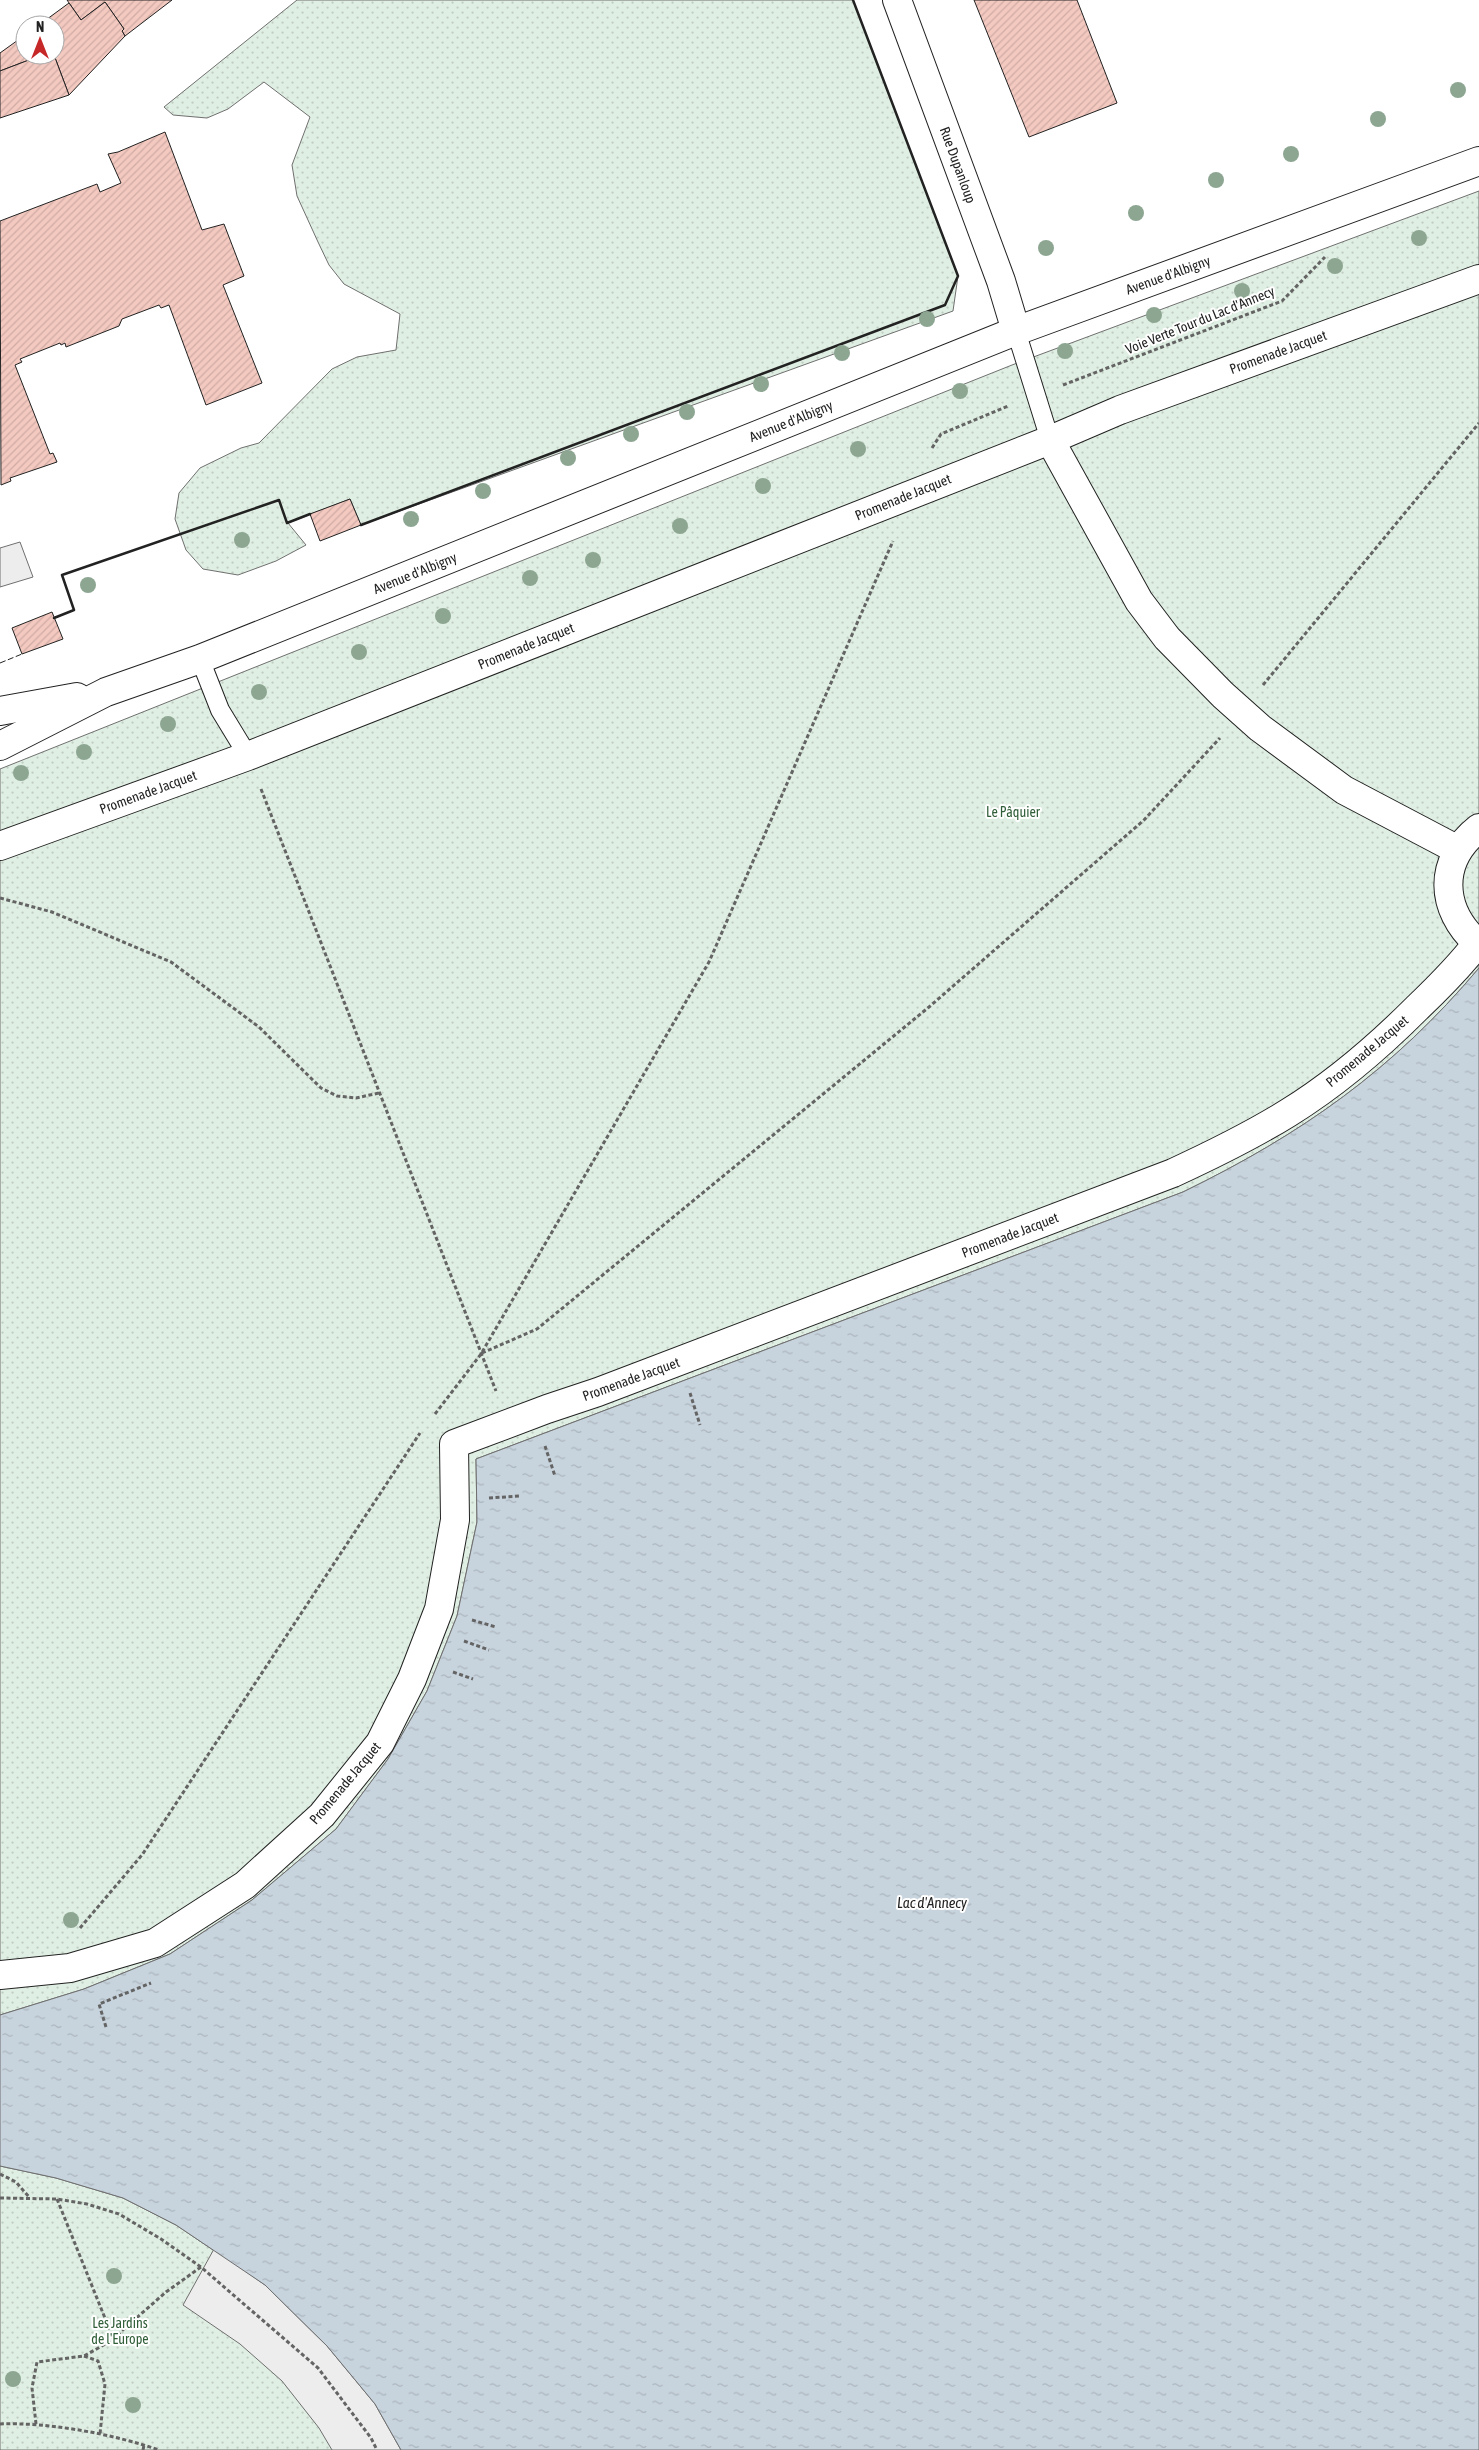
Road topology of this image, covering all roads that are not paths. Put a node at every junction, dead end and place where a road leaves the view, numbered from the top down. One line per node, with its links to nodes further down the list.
1 (897, 0): 4 (street, Rue Dupanloup)
2 (1479, 161): 4 (street, Avenue d'Albigny)
3 (1479, 279): 5 (street, Promenade Jacquet)
4 (1016, 331): 5 (lane); 6 (street, Avenue d'Albigny)
5 (1050, 440): 10 (street, Promenade Jacquet); 13 (street)
6 (200, 659): 7 (street, Avenue d'Albigny); 10 (lane)
7 (106, 692): 8 (street, Avenue d'Albigny); 9 (street, Avenue d'Albigny)
8 (0, 711)
9 (0, 746)
10 (248, 756): 12 (street, Promenade Jacquet)
11 (1479, 828): 13 (street, Promenade Jacquet)
12 (0, 846)
13 (1458, 850): 14 (street, Promenade Jacquet)
14 (1478, 942): 15 (street, Promenade Jacquet)
15 (0, 1975)

